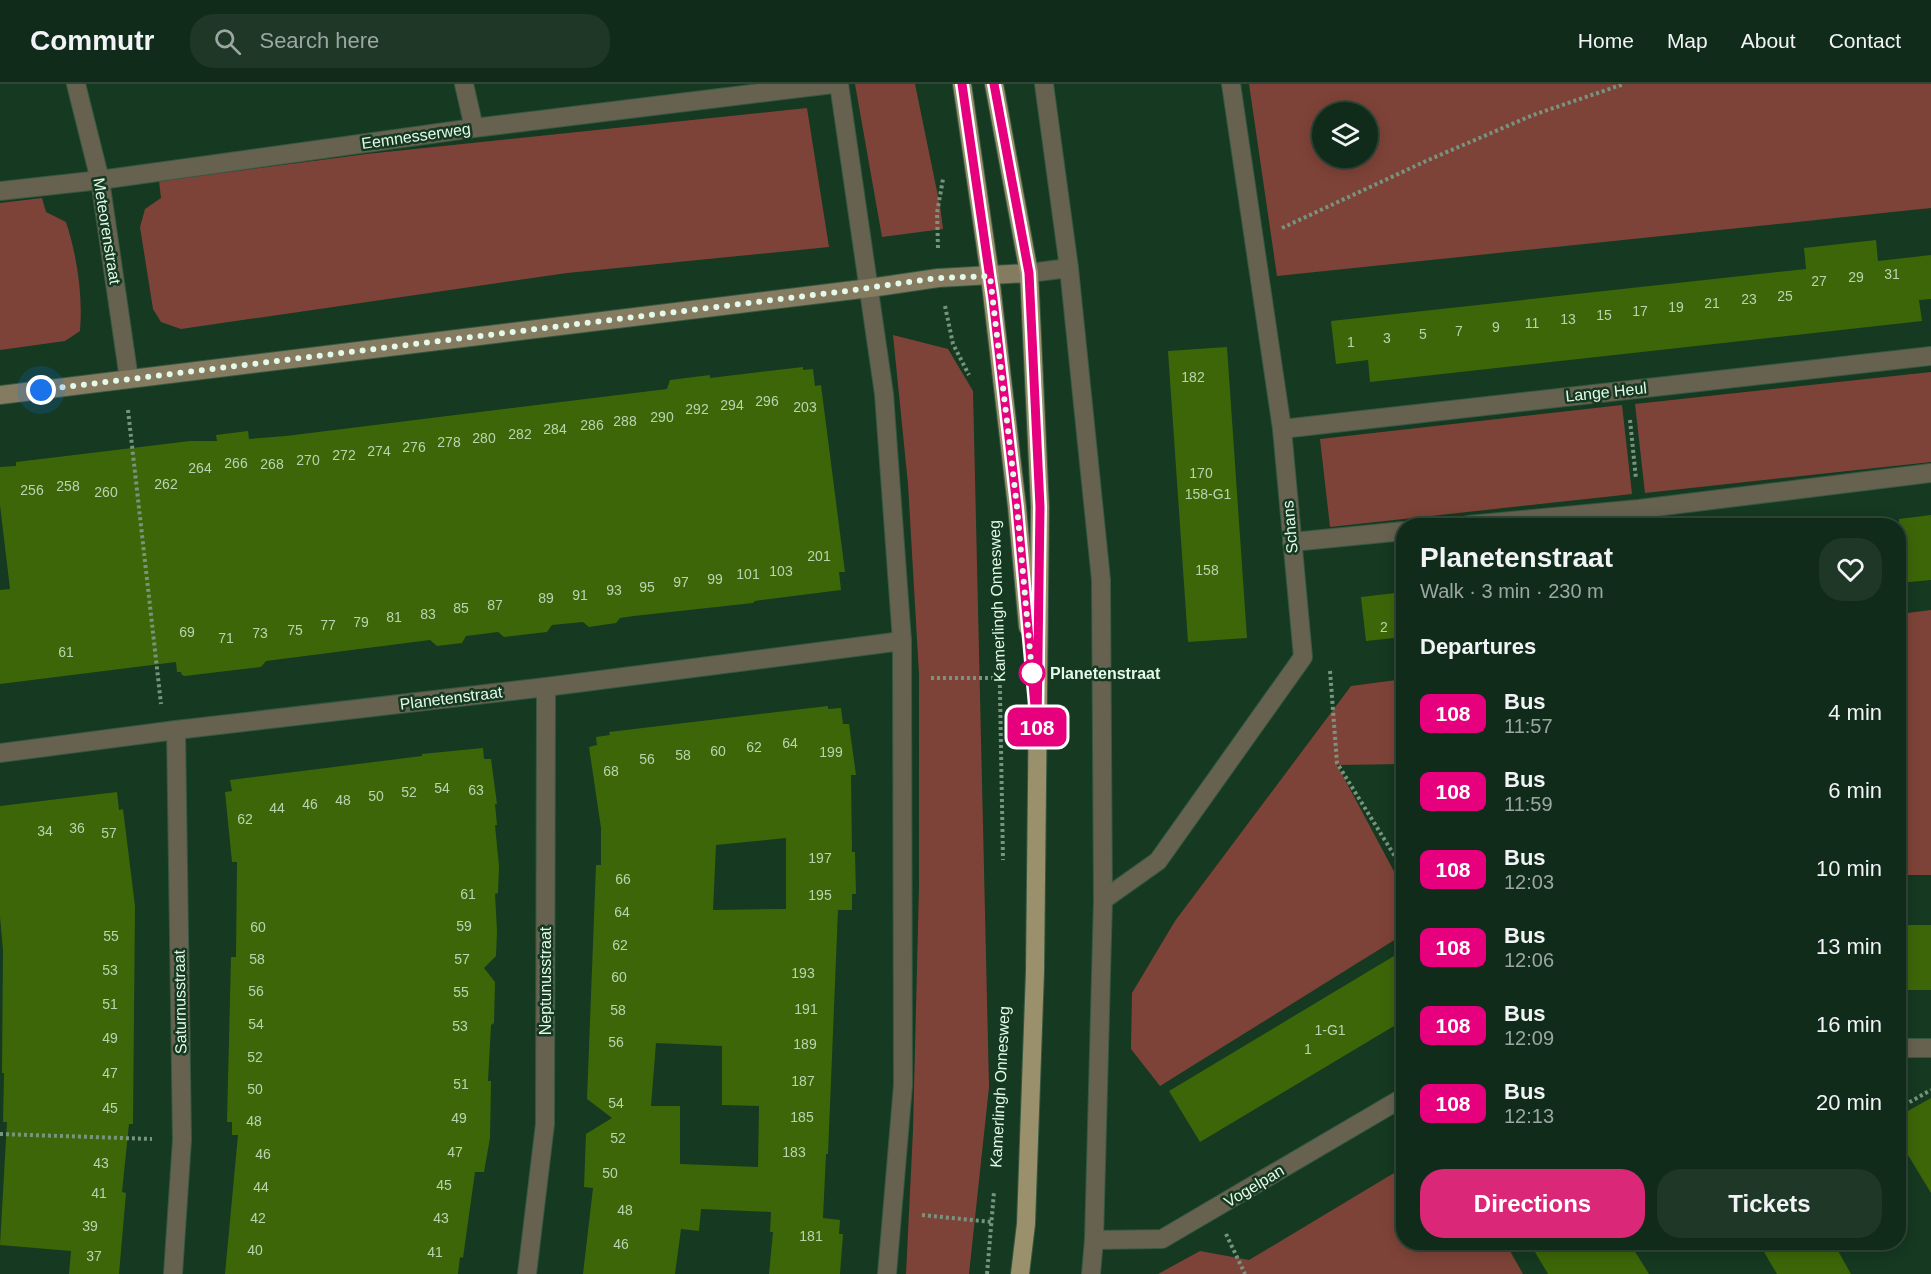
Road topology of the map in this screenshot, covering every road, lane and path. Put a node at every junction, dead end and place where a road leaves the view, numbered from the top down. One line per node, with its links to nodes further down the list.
1 (76, 84): 12 (street, Meteorenstraat)
2 (464, 84): 10 (street)
3 (833, 84): 10 (street, Eemnesserweg)
4 (839, 84): 19 (street)
5 (962, 84): 17 (main road, Kamerlingh Onnesweg)
6 (994, 84): 16 (main road, Kamerlingh Onnesweg)
7 (1044, 84): 15 (street)
8 (1232, 84): 14 (street, Schans)
9 (1624, 84): 14 (path)
10 (474, 128): 12 (street, Eemnesserweg)
11 (944, 178): 18 (path)
12 (100, 180): 13 (street, Eemnesserweg); 21 (street, Meteorenstraat)
13 (0, 191)
14 (1256, 241): 25 (street, Schans)
15 (1069, 268): 16 (street); 42 (street)
16 (1029, 273): 17 (street); 37 (main road, Kamerlingh Onnesweg)
17 (990, 276): 18 (street); 37 (main road, Kamerlingh Onnesweg)
18 (938, 278): 19 (street); 22 (path)
19 (870, 288): 21 (street); 32 (street)
20 (1931, 356): 23 (street, Lange Heul)
21 (126, 379): 24 (street); 38 (path)
22 (974, 383)
23 (1627, 390): 25 (street, Lange Heul); 27 (path)
24 (0, 395)
25 (1281, 429): 30 (street, Schans)
26 (1931, 473): 27 (street)
27 (1640, 508): 28 (street)
28 (1539, 518)
29 (1396, 532): 30 (street)
30 (1292, 542): 33 (street, Schans)
31 (998, 631): 35 (path, Kamerlingh Onnesweg)
32 (902, 641): 34 (street); 36 (street, Planetenstraat)
33 (1302, 657): 40 (path); 42 (street)
34 (903, 678): 35 (path); 52 (street)
35 (1001, 678): 41 (path, Kamerlingh Onnesweg)
36 (546, 687): 38 (street, Planetenstraat); 56 (street, Neptunusstraat)
37 (1037, 728): 59 (main road, Kamerlingh Onnesweg)
38 (170, 731): 39 (street, Planetenstraat); 49 (street, Saturnusstraat)
39 (0, 753)
40 (1396, 858)
41 (1003, 867)
42 (1103, 900): 54 (street)
43 (1906, 1048): 44 (street)
44 (1931, 1048)
45 (1931, 1090): 47 (path)
46 (1396, 1102): 51 (street, Vogelpan)
47 (1906, 1104)
48 (0, 1134): 49 (path)
49 (182, 1140): 55 (street, Saturnusstraat)
50 (994, 1186): 53 (path, Kamerlingh Onnesweg)
51 (1214, 1209): 54 (street, Vogelpan); 61 (path)
52 (891, 1212): 53 (path); 57 (street)
53 (992, 1222): 58 (path, Kamerlingh Onnesweg)
54 (1095, 1240): 60 (street)
55 (173, 1274)
56 (526, 1274)
57 (887, 1274)
58 (987, 1274)
59 (1020, 1274)
60 (1091, 1274)
61 (1245, 1274)

